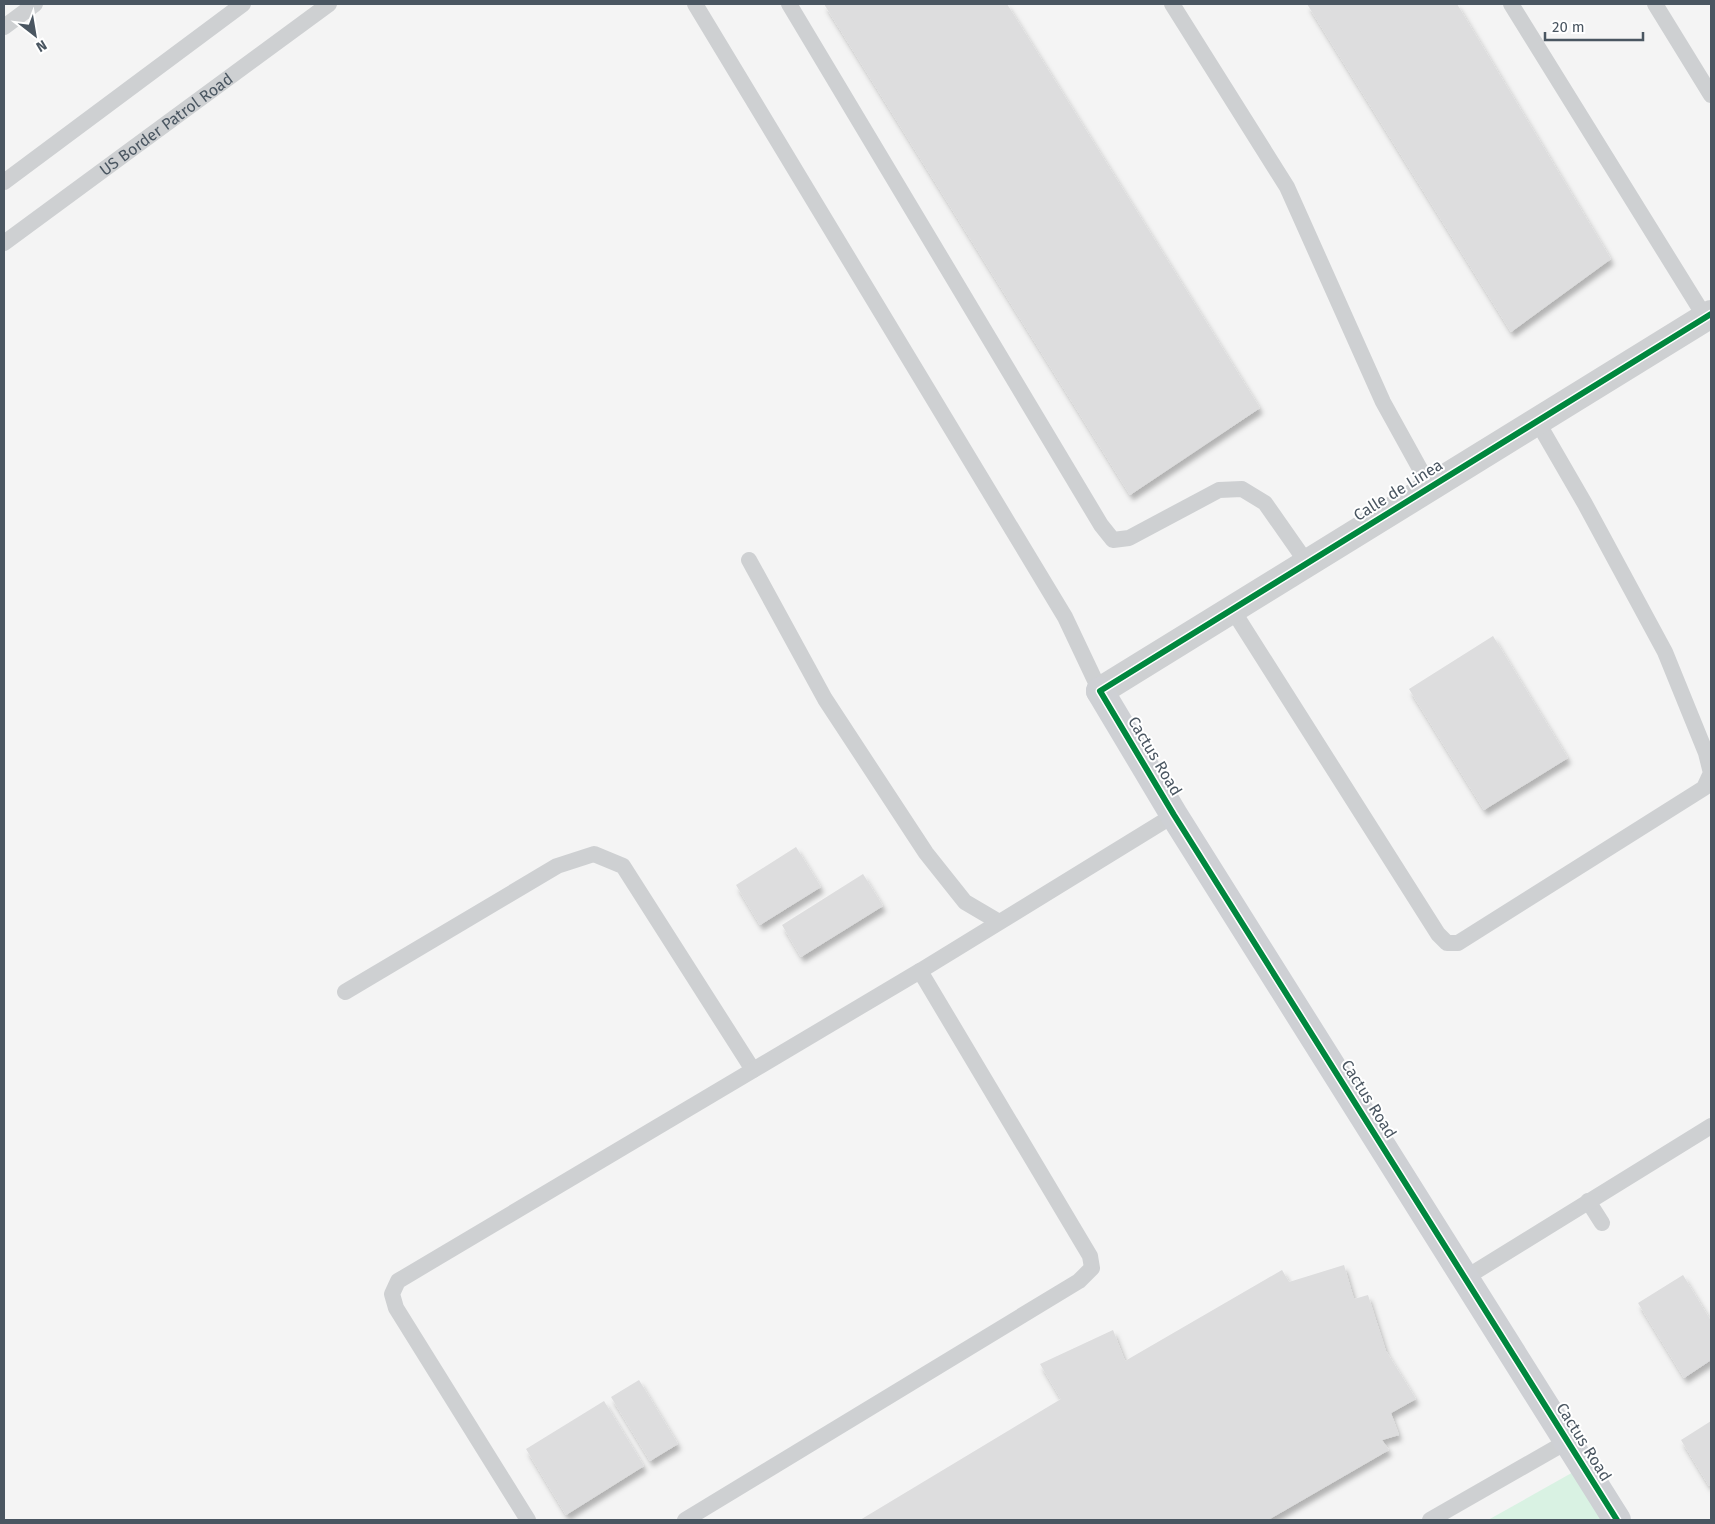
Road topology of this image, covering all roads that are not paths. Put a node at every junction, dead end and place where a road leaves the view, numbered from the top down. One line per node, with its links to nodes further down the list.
1 (35, 4): 9 (lane)
2 (243, 4): 11 (lane)
3 (329, 4): 12 (lane, US Border Patrol Road)
4 (695, 4): 19 (lane)
5 (789, 4): 17 (lane)
6 (1172, 4): 15 (lane)
7 (1511, 4): 13 (lane)
8 (1655, 4): 10 (lane)
9 (4, 27)
10 (1711, 95)
11 (4, 182)
12 (4, 243)
13 (1708, 316): 14 (street, Calle de Linea)
14 (1537, 421): 15 (street, Calle de Linea); 18 (lane)
15 (1430, 487): 17 (street, Calle de Linea)
16 (749, 560): 21 (lane)
17 (1307, 563): 18 (street, Calle de Linea)
18 (1232, 609): 19 (street, Calle de Linea)
19 (1100, 690): 20 (street, Cactus Road)
20 (1174, 815): 21 (lane); 28 (street, Cactus Road)
21 (999, 922): 22 (lane)
22 (920, 971): 24 (lane); 31 (lane)
23 (345, 992): 24 (lane)
24 (753, 1070): 30 (lane)
25 (1711, 1126): 26 (lane)
26 (1588, 1201): 27 (lane); 28 (lane)
27 (1602, 1223)
28 (1465, 1278): 29 (street, Cactus Road)
29 (1568, 1441): 32 (lane); 33 (street, Cactus Road)
30 (528, 1520)
31 (685, 1520)
32 (1430, 1520)
33 (1617, 1520)

